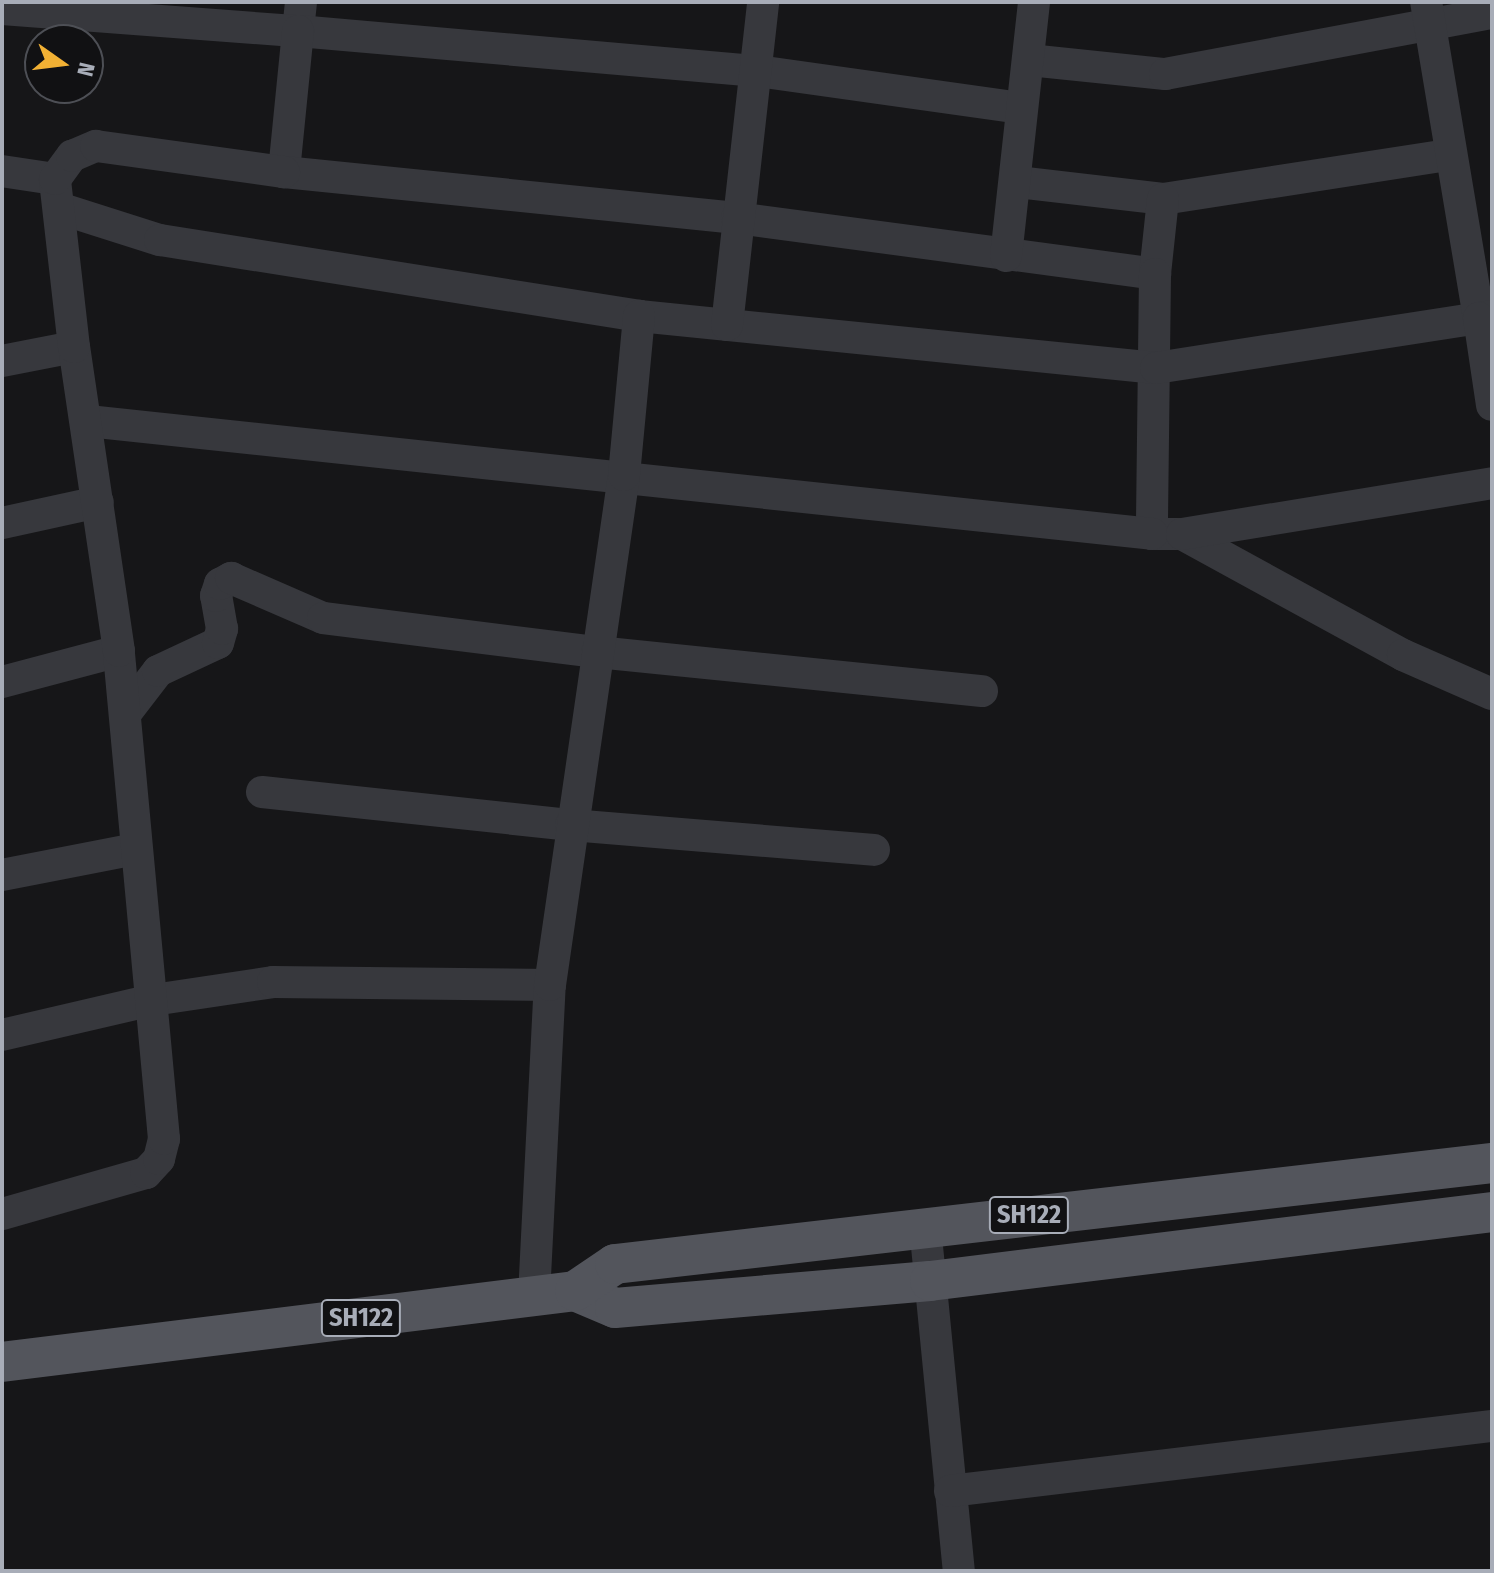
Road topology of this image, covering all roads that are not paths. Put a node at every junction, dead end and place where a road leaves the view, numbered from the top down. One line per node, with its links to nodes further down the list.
1 (763, 2): 8 (street)
2 (1034, 2): 7 (street)
3 (2, 5): 6 (street)
4 (1427, 12): 5 (street); 7 (street); 10 (street)
5 (1492, 13)
6 (300, 16): 8 (street); 12 (street)
7 (1029, 60): 9 (street)
8 (757, 71): 9 (street); 16 (street)
9 (1021, 108): 13 (street)
10 (1448, 155): 15 (street); 20 (street)
11 (2, 171): 14 (street)
12 (284, 172): 14 (street); 16 (street)
13 (1017, 182): 15 (street); 17 (street)
14 (58, 194): 19 (street); 22 (street)
15 (1163, 199): 18 (street)
16 (737, 218): 17 (street); 21 (street)
17 (1006, 256): 18 (street)
18 (1155, 274): 24 (street)
19 (639, 316): 21 (street); 27 (street)
20 (1486, 317): 24 (street); 25 (street)
21 (727, 325): 24 (street)
22 (74, 347): 23 (street); 26 (street)
23 (2, 361)
24 (1156, 368): 31 (street)
25 (1492, 405)
26 (88, 421): 27 (street); 29 (street)
27 (624, 475): 31 (street); 33 (street)
28 (1492, 483): 31 (street)
29 (98, 502): 30 (street); 32 (street)
30 (2, 523)
31 (1167, 534): 36 (street)
32 (119, 651): 34 (street); 37 (street)
33 (597, 652): 35 (street); 37 (street); 39 (street)
34 (2, 682)
35 (982, 691)
36 (1492, 694)
37 (125, 714): 40 (street)
38 (262, 792): 39 (street)
39 (571, 825): 41 (street); 43 (street)
40 (136, 849): 42 (street); 44 (street)
41 (874, 850)
42 (2, 875)
43 (550, 985): 44 (street); 52 (street)
44 (153, 1000): 45 (street); 48 (street)
45 (2, 1035)
46 (1492, 1163): 49 (main road, SH122)
47 (1492, 1212): 50 (main road, SH122)
48 (2, 1214)
49 (925, 1226): 50 (street); 51 (main road, SH122)
50 (930, 1281): 51 (main road, SH122); 55 (street)
51 (575, 1291): 52 (main road, SH122)
52 (534, 1296): 53 (main road, SH122)
53 (2, 1362)
54 (1492, 1426): 55 (street)
55 (950, 1491): 56 (street)
56 (959, 1571)

